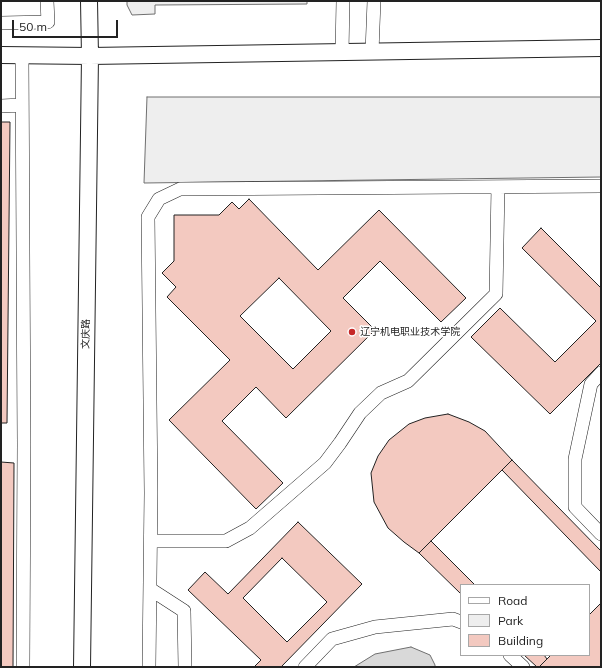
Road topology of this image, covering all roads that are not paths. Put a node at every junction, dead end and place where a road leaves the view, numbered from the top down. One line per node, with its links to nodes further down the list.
1 (47, 1): 5 (street)
2 (89, 1): 11 (street, 文庆路)
3 (343, 1): 7 (street)
4 (374, 1): 8 (street)
5 (1, 23)
6 (601, 48): 8 (street)
7 (342, 52): 8 (street); 11 (street)
8 (372, 52)
9 (1, 55): 10 (street)
10 (22, 56): 11 (street); 12 (street)
11 (90, 56): 23 (street, 文庆路)
12 (22, 105): 13 (street); 22 (street)
13 (1, 106)
14 (601, 186): 15 (street)
15 (498, 187): 18 (street); 18 (street)
16 (601, 374): 17 (street)
17 (601, 534)
18 (151, 541): 19 (street)
19 (150, 590): 24 (street); 25 (street)
20 (460, 622): 26 (street)
21 (511, 656): 27 (street)
22 (23, 667)
23 (82, 667)
24 (150, 667)
25 (185, 667)
26 (305, 667)
27 (523, 667)

